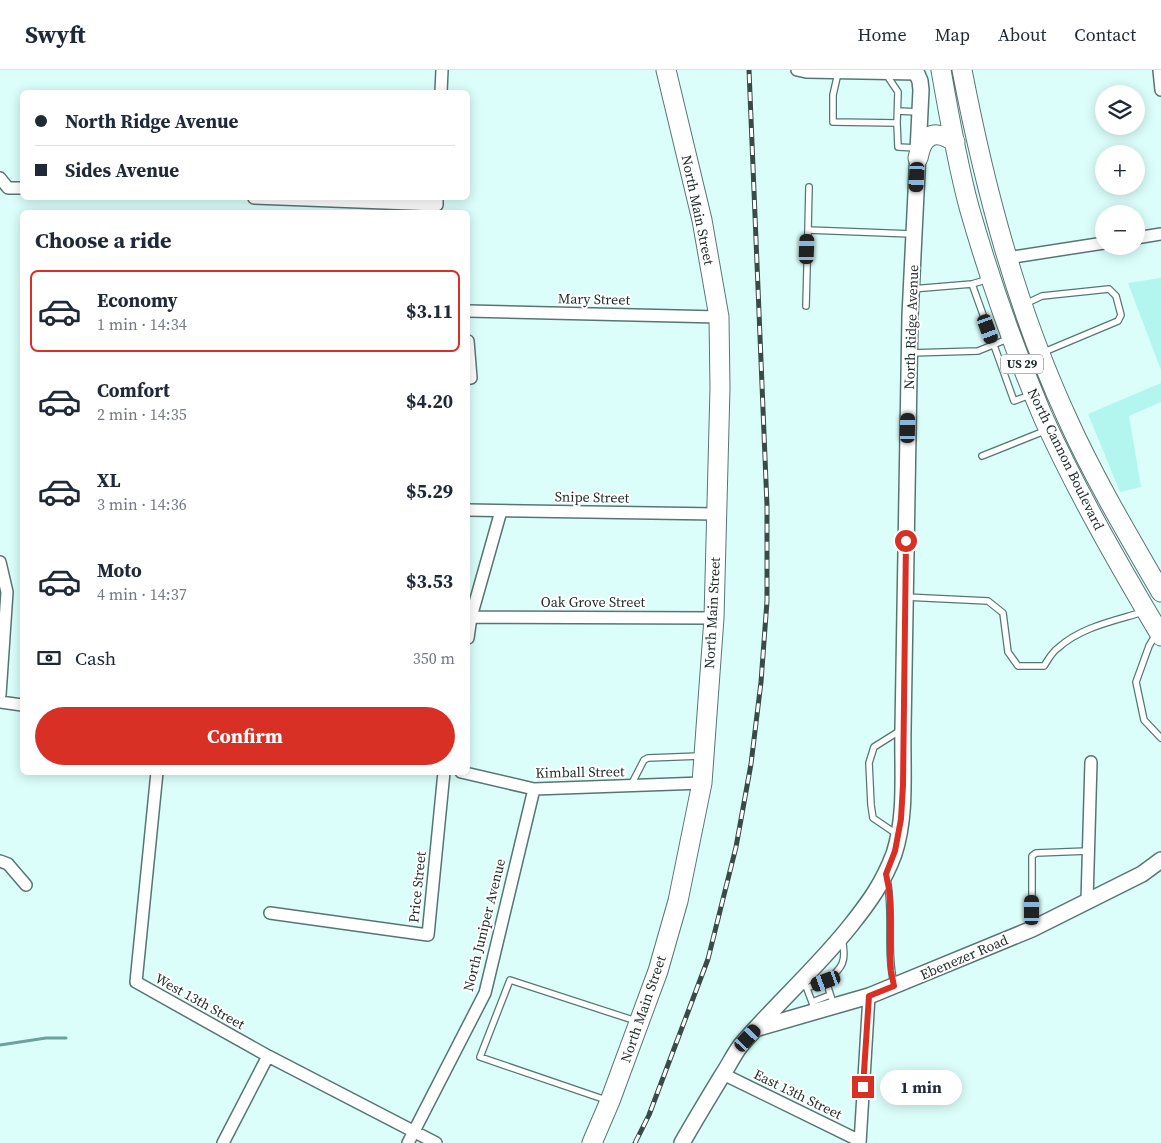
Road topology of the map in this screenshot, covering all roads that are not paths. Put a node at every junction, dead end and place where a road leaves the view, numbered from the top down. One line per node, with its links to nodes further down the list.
1 (442, 70): 10 (street)
2 (666, 70): 34 (main road, North Main Street)
3 (797, 70): 8 (street)
4 (940, 70): 15 (main road, North Cannon Boulevard / US 29)
5 (962, 70): 27 (main road, North Cannon Boulevard / US 29)
6 (1159, 70): 11 (street)
7 (917, 72): 9 (street); 13 (street, North Ridge Avenue)
8 (838, 73): 9 (street); 14 (lane)
9 (886, 74): 12 (lane)
10 (441, 90)
11 (1161, 90)
12 (898, 111): 13 (lane); 14 (lane)
13 (920, 112): 16 (street, North Ridge Avenue)
14 (897, 123): 16 (lane)
15 (955, 142): 16 (main road); 28 (main road, North Cannon Boulevard / US 29)
16 (918, 153): 23 (street, North Ridge Avenue)
17 (0, 178): 19 (street)
18 (809, 187): 22 (lane)
19 (20, 188)
20 (376, 200): 21 (street)
21 (437, 201)
22 (808, 230): 23 (lane); 32 (lane)
23 (914, 234): 30 (street, North Ridge Avenue)
24 (1161, 234): 25 (street)
25 (1145, 237)
26 (1095, 244): 27 (street)
27 (1007, 258): 31 (main road, North Cannon Boulevard / US 29)
28 (991, 278): 29 (lane); 35 (main road, North Cannon Boulevard / US 29)
29 (972, 284): 30 (lane); 36 (lane)
30 (912, 289): 38 (street, North Ridge Avenue)
31 (1023, 305): 37 (main road, North Cannon Boulevard / US 29); 37 (lane)
32 (806, 306)
33 (470, 311): 34 (street, Mary Street)
34 (719, 317): 44 (main road, North Main Street)
35 (1012, 337): 36 (lane); 39 (main road, North Cannon Boulevard / US 29)
36 (994, 344): 38 (lane); 39 (lane)
37 (1040, 353): 46 (main road, North Cannon Boulevard / US 29)
38 (910, 354): 47 (street, North Ridge Avenue)
39 (1034, 394): 40 (main road, North Cannon Boulevard / US 29)
40 (1049, 429): 41 (lane); 48 (main road, North Cannon Boulevard / US 29)
41 (982, 456)
42 (470, 510): 43 (street, Snipe Street)
43 (501, 511): 44 (street, Snipe Street); 49 (street)
44 (716, 514): 50 (main road, North Main Street)
45 (0, 562): 53 (street)
46 (1161, 592)
47 (905, 597): 48 (lane); 56 (street, North Ridge Avenue)
48 (1146, 610): 52 (main road, North Cannon Boulevard / US 29)
49 (471, 617): 50 (street, Oak Grove Street); 51 (street)
50 (714, 618): 58 (main road, North Main Street)
51 (470, 624)
52 (1159, 633): 57 (lane)
53 (0, 695)
54 (0, 702): 55 (street)
55 (20, 705)
56 (903, 729): 66 (street, North Ridge Avenue); 66 (lane)
57 (1161, 738)
58 (704, 756): 63 (main road, North Main Street); 64 (lane)
59 (1091, 762): 67 (street)
60 (470, 774): 65 (street, Kimball Street)
61 (157, 775): 84 (street, West 13th Street)
62 (444, 775): 73 (street, Price Street)
63 (702, 783): 64 (street, Kimball Street); 82 (main road, North Main Street)
64 (631, 786): 65 (street, Kimball Street)
65 (534, 789): 87 (street, North Juniper Avenue)
66 (898, 834): 70 (street, North Ridge Avenue)
67 (1088, 851): 72 (street); 74 (lane)
68 (1161, 860): 72 (street, Ebenezer Road)
69 (0, 861): 71 (street)
70 (886, 874): 75 (street, North Ridge Avenue); 78 (lane)
71 (26, 885)
72 (1087, 901): 74 (street, Ebenezer Road)
73 (270, 913)
74 (1032, 929): 78 (street, Ebenezer Road)
75 (842, 937): 76 (lane); 77 (street, North Ridge Avenue)
76 (826, 981): 77 (lane); 80 (lane)
77 (805, 984): 81 (lane); 83 (street, North Ridge Avenue)
78 (894, 986): 79 (street, Ebenezer Road)
79 (869, 996): 80 (street, Ebenezer Road); 88 (street)
80 (832, 1001): 81 (street, Ebenezer Road)
81 (814, 1007): 83 (street, Ebenezer Road)
82 (640, 1022): 86 (main road, North Main Street); 86 (lane)
83 (756, 1029): 85 (street, North Ridge Avenue)
84 (268, 1056): 87 (street, West 13th Street); 89 (street)
85 (723, 1074): 88 (street, East 13th Street); 93 (street, North Ridge Avenue)
86 (610, 1101): 92 (main road, North Main Street)
87 (414, 1132): 90 (street, North Juniper Avenue); 91 (street, West 13th Street)
88 (860, 1142)
89 (223, 1143)
90 (408, 1143)
91 (436, 1143)
92 (592, 1143)
93 (682, 1143)

